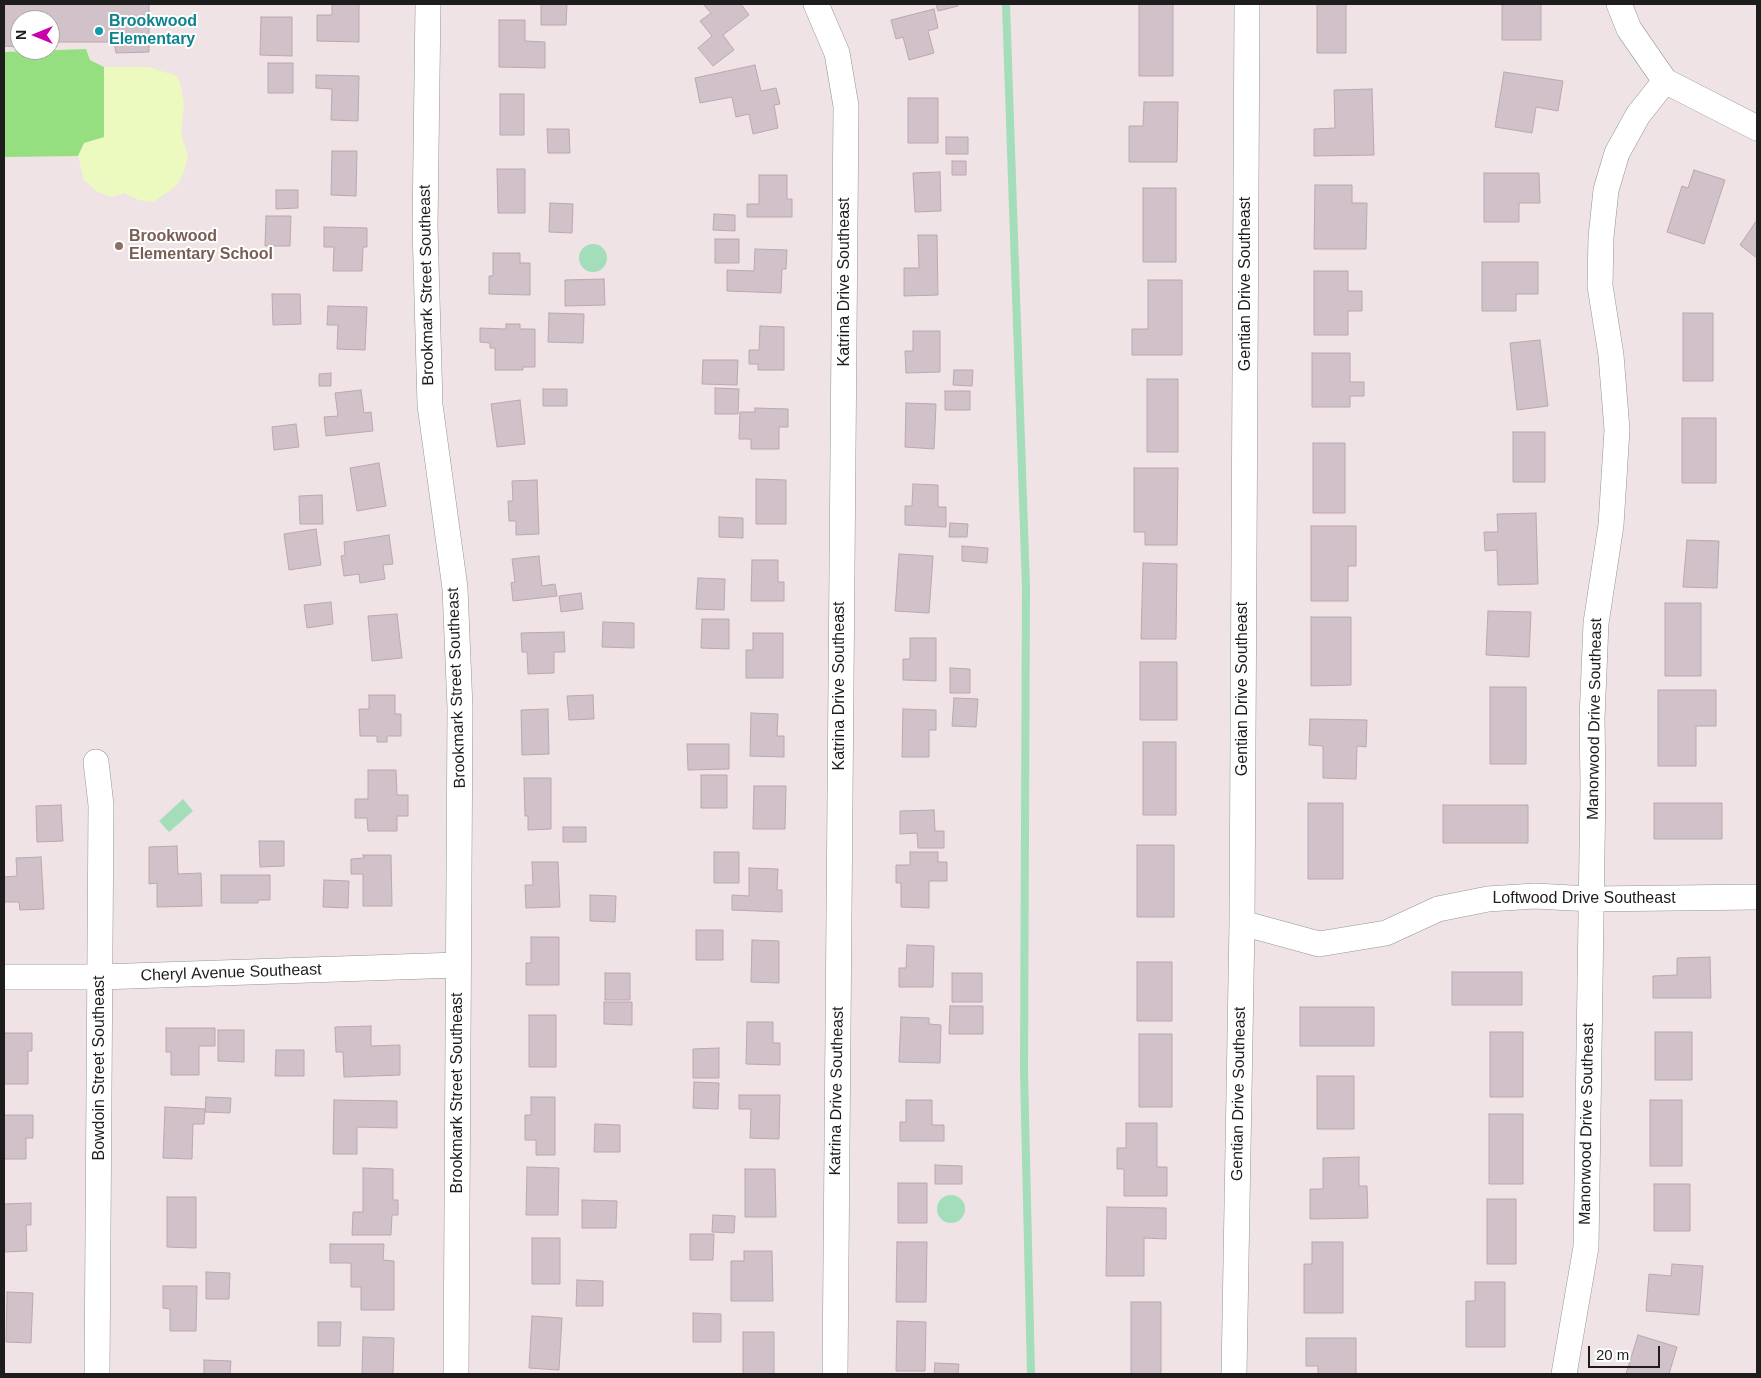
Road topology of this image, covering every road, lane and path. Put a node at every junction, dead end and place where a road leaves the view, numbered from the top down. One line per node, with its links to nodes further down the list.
1 (428, 4): 11 (street, Brookmark Street Southeast)
2 (816, 4): 16 (street, Katrina Drive Southeast)
3 (1247, 4): 10 (street, Gentian Drive Southeast)
4 (1619, 4): 5 (street)
5 (1665, 81): 6 (street); 9 (street, Manorwood Drive Southeast)
6 (1757, 128)
7 (96, 762): 13 (street, Bowdoin Street Southeast)
8 (1757, 897): 9 (street, Loftwood Drive Southeast)
9 (1591, 899): 10 (street, Loftwood Drive Southeast); 18 (street, Manorwood Drive Southeast)
10 (1242, 923): 17 (street, Gentian Drive Southeast)
11 (458, 965): 13 (street, Cheryl Avenue Southeast); 15 (street, Brookmark Street Southeast)
12 (4, 977): 13 (street, Cheryl Avenue Southeast)
13 (100, 977): 14 (street, Bowdoin Street Southeast)
14 (97, 1374)
15 (456, 1374)
16 (835, 1374)
17 (1234, 1374)
18 (1564, 1374)

